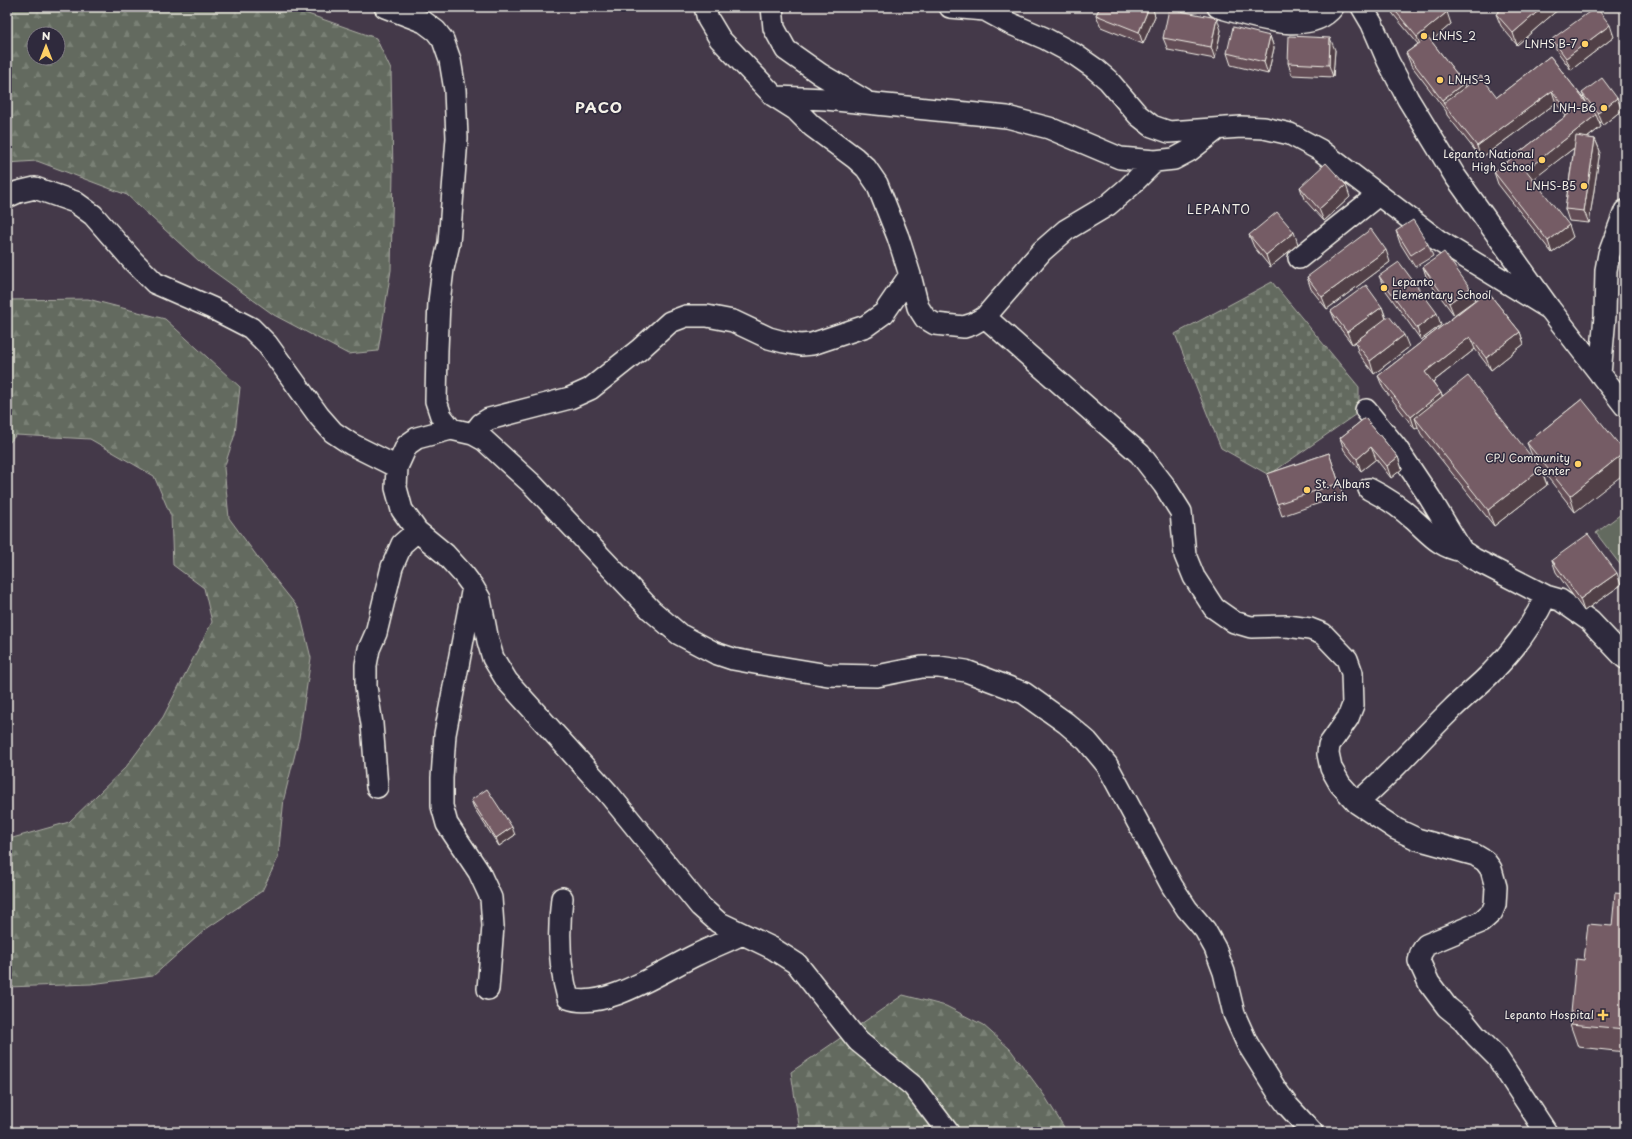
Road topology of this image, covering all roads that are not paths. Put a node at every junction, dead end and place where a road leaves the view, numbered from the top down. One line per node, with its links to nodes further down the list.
1 (385, 7): 23 (street)
2 (705, 7): 9 (street)
3 (772, 7): 10 (street)
4 (950, 7): 8 (street)
5 (1218, 7): 6 (street)
6 (1333, 7)
7 (1362, 7): 18 (street)
8 (984, 9): 11 (street)
9 (774, 96): 10 (street); 17 (street)
10 (871, 104): 12 (street)
11 (1216, 130): 12 (street); 13 (street)
12 (1155, 161): 19 (street)
13 (1378, 195): 16 (street); 18 (street)
14 (7, 197): 25 (street)
15 (1625, 211): 20 (street)
16 (1299, 258)
17 (910, 275): 19 (street); 24 (street)
18 (1550, 309): 20 (street)
19 (985, 317): 33 (street)
20 (1600, 374): 21 (street)
21 (1622, 396)
22 (1366, 410): 28 (street)
23 (451, 429): 24 (street); 25 (street)
24 (473, 434): 38 (street)
25 (397, 467): 27 (street)
26 (1369, 489): 28 (street)
27 (417, 531): 29 (street); 32 (street)
28 (1462, 551): 30 (street)
29 (473, 587): 35 (street); 36 (street)
30 (1546, 596): 31 (street); 33 (street)
31 (1625, 658)
32 (377, 787)
33 (1356, 803): 39 (street)
34 (562, 898): 35 (street)
35 (742, 934): 37 (street)
36 (488, 989)
37 (948, 1132)
38 (1312, 1132)
39 (1546, 1132)

